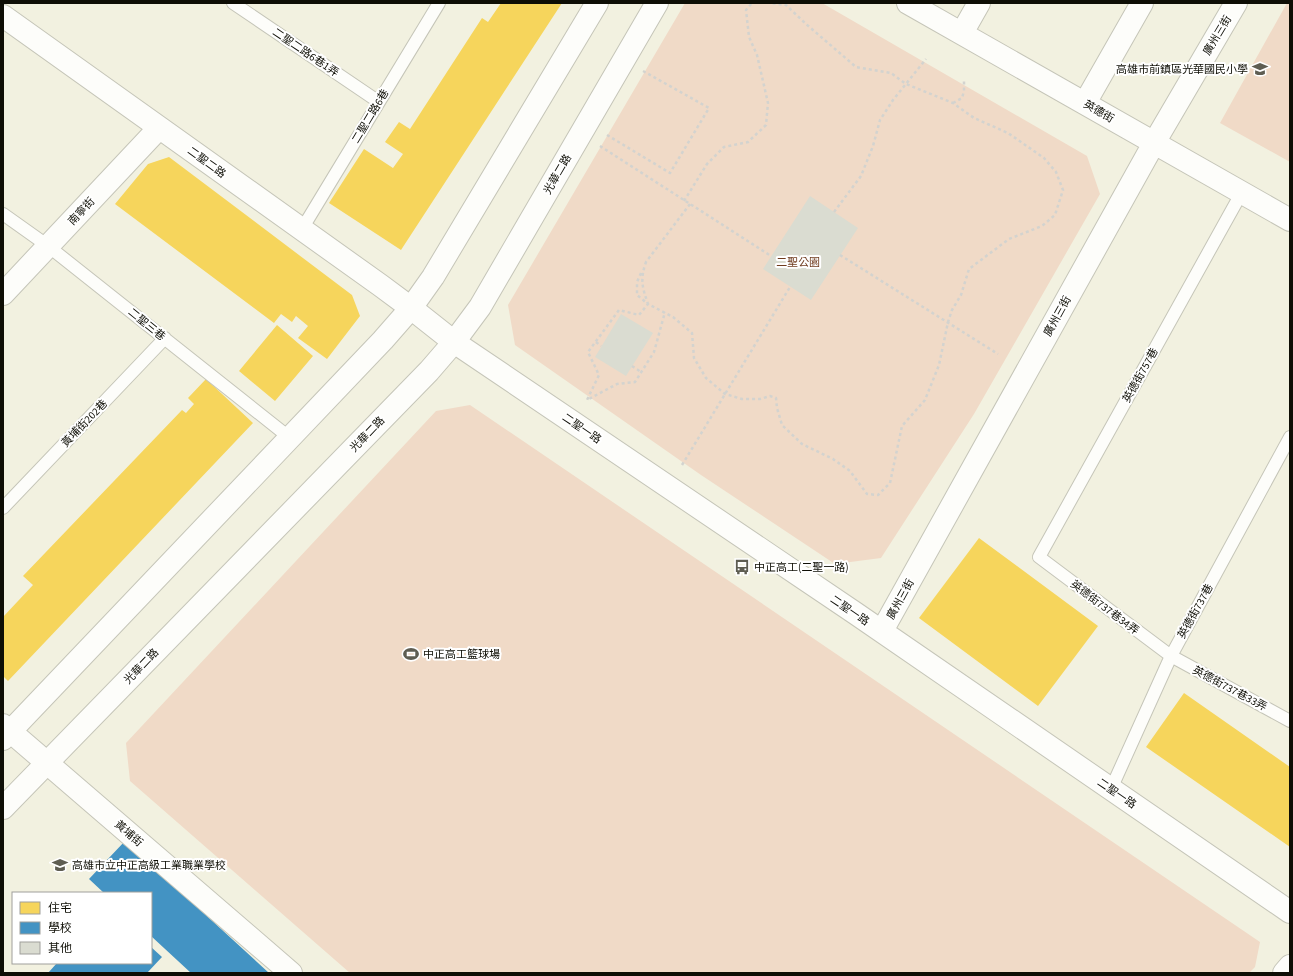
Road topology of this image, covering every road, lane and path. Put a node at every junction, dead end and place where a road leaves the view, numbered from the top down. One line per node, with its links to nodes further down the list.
1 (233, 3): 17 (lane, 二聖二路6巷1弄)
2 (598, 3): 38 (street)
3 (657, 3): 42 (street, 光華二路)
4 (752, 3): 25 (path)
5 (770, 3): 16 (path)
6 (908, 3): 12 (street, 英德街)
7 (979, 3): 12 (street)
8 (1142, 3): 19 (street)
9 (1236, 3): 22 (street, 廣州三街)
10 (438, 4): 17 (lane, 二聖二路6巷)
11 (3, 16): 20 (street, 二聖二路)
12 (962, 33): 19 (street, 英德街)
13 (926, 59): 16 (path)
14 (643, 70): 21 (path)
15 (964, 81): 18 (path)
16 (906, 84): 18 (path); 27 (path)
17 (379, 102): 30 (lane, 二聖二路6巷)
18 (953, 103): 40 (path)
19 (1085, 103): 22 (street, 英德街)
20 (159, 128): 30 (street, 二聖二路); 31 (street, 南寧街)
21 (605, 134)
22 (1154, 143): 24 (street, 英德街); 54 (street, 廣州三街)
23 (599, 145): 25 (path)
24 (1242, 192): 29 (street, 英德街); 53 (lane, 英德街757巷)
25 (684, 201): 26 (path)
26 (690, 204): 33 (path); 34 (path)
27 (834, 212)
28 (3, 214): 31 (lane, 二聖三巷)
29 (1290, 220)
30 (302, 229): 38 (street, 二聖二路)
31 (48, 246): 36 (street, 南寧街); 41 (lane, 二聖三巷)
32 (840, 255): 40 (path)
33 (771, 256)
34 (643, 271): 37 (path); 37 (path)
35 (790, 287): 48 (path)
36 (3, 294)
37 (648, 304): 39 (path); 43 (path)
38 (411, 308): 42 (street, 二聖一路); 50 (street)
39 (665, 312): 47 (path); 48 (path)
40 (948, 322): 45 (path); 48 (path)
41 (165, 338): 50 (lane, 二聖三巷); 52 (lane, 黃埔街202巷)
42 (454, 342): 54 (street, 二聖一路); 58 (street, 光華二路)
43 (596, 342): 44 (path); 47 (path)
44 (601, 346)
45 (998, 354)
46 (632, 366): 47 (path)
47 (641, 372)
48 (725, 394): 51 (path)
49 (1290, 437): 55 (lane, 英德街737巷)
50 (290, 438): 57 (street)
51 (682, 465)
52 (3, 508)
53 (1039, 557): 55 (lane, 英德街737巷34弄)
54 (882, 631): 59 (street, 二聖一路)
55 (1171, 656): 56 (lane, 英德街737巷33弄); 59 (lane, 英德街737巷)
56 (1290, 721)
57 (6, 731): 58 (street, 黃埔街)
58 (47, 762): 60 (street, 光華二路); 63 (street, 黃埔街)
59 (1112, 790): 61 (street, 二聖一路)
60 (3, 808)
61 (1290, 912)
62 (1290, 966): 64 (street)
63 (291, 973)
64 (1284, 973)

